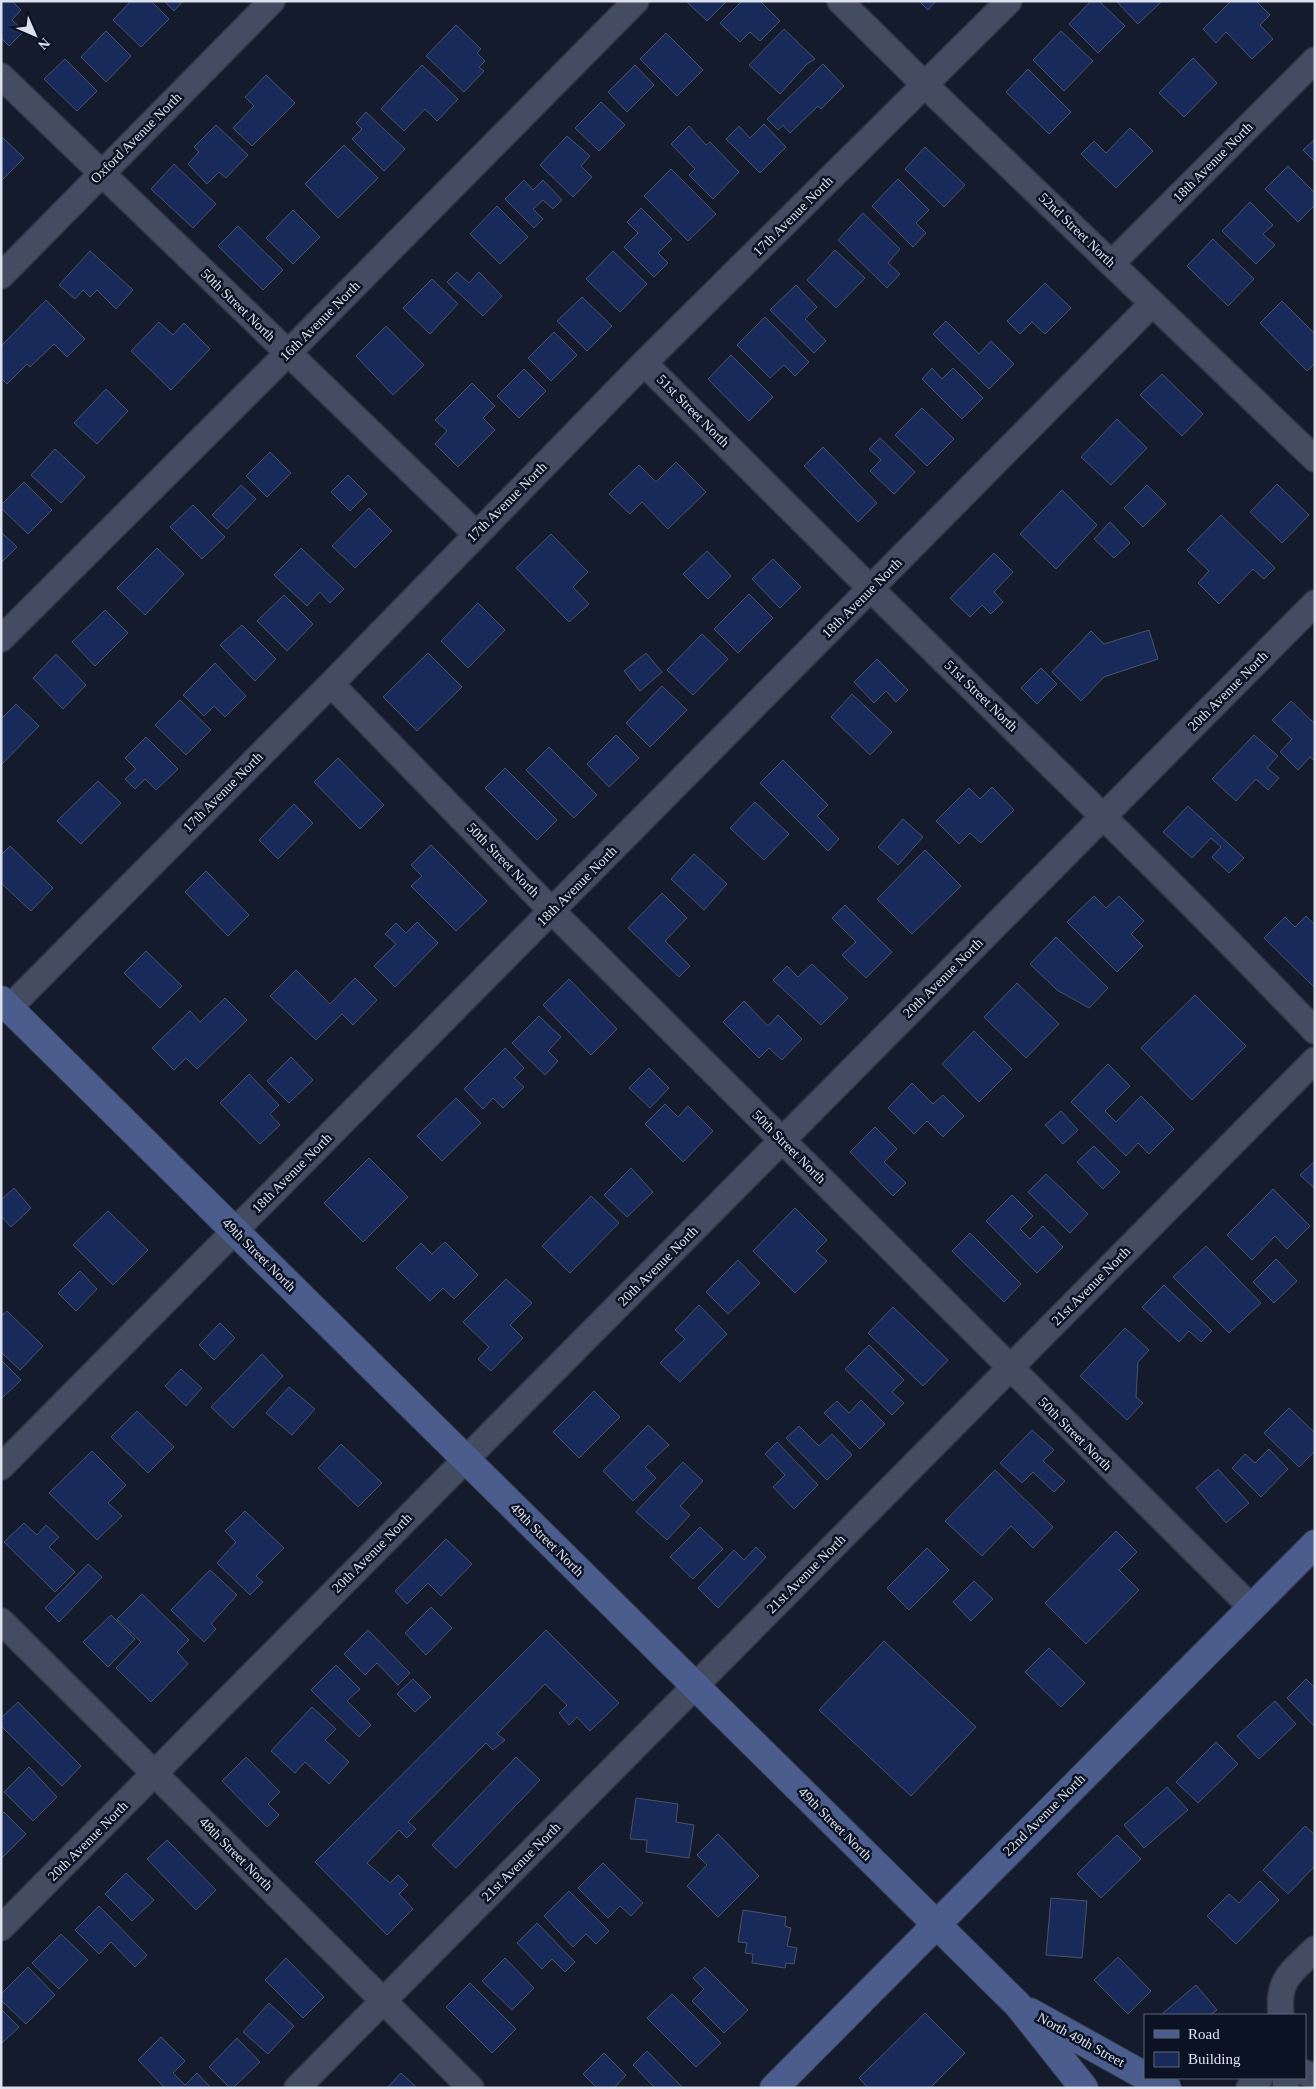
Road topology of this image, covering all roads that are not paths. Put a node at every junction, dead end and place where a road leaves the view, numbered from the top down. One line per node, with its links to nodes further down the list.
1 (272, 1): 8 (street, Oxford Avenue North)
2 (636, 1): 12 (street, 16th Avenue North)
3 (840, 1): 7 (street, 52nd Street North)
4 (1009, 1): 7 (street, 17th Avenue North)
5 (1315, 60): 9 (street, 18th Avenue North)
6 (1, 76): 8 (street, 50th Street North)
7 (925, 85): 9 (street, 52nd Street North); 13 (street, 17th Avenue North)
8 (101, 173): 10 (street, Oxford Avenue North); 12 (street, 50th Street North)
9 (1112, 263): 11 (street, 52nd Street North)
10 (1, 276)
11 (1152, 304): 14 (street, 52nd Street North); 16 (street, 18th Avenue North)
12 (288, 353): 15 (street, 50th Street North); 18 (street, 16th Avenue North)
13 (644, 363): 15 (street, 17th Avenue North); 16 (street, 51st Street North)
14 (1310, 444)
15 (476, 534): 19 (street, 17th Avenue North)
16 (871, 588): 20 (street, 51st Street North); 21 (street, 18th Avenue North)
17 (1315, 604): 20 (street, 20th Avenue North)
18 (1, 640)
19 (331, 684): 21 (street, 50th Street North); 22 (street, 17th Avenue North)
20 (1104, 816): 23 (street, 51st Street North); 25 (street, 20th Avenue North)
21 (552, 911): 25 (street, 50th Street North); 26 (street, 18th Avenue North)
22 (5, 1004): 26 (main road, 49th Street North)
23 (1315, 1030)
24 (1315, 1060): 27 (street, 21st Avenue North)
25 (782, 1140): 27 (street, 50th Street North); 28 (street, 20th Avenue North)
26 (235, 1231): 28 (main road, 49th Street North); 29 (street, 18th Avenue North)
27 (1010, 1368): 31 (street, 50th Street North); 33 (street, 21st Avenue North)
28 (465, 1459): 33 (main road, 49th Street North); 34 (street, 20th Avenue North)
29 (1, 1467)
30 (1315, 1544): 31 (main road, 22nd Avenue North)
31 (1251, 1607): 35 (main road, 22nd Avenue North)
32 (1, 1621): 34 (street, 48th Street North)
33 (695, 1686): 35 (main road, 49th Street North); 38 (street, 21st Avenue North)
34 (155, 1774): 36 (street, 20th Avenue North); 38 (street, 48th Street North)
35 (936, 1924): 39 (main road, 49th Street North); 46 (main road, 22nd Avenue North)
36 (1, 1928)
37 (1315, 1949): 40 (street)
38 (383, 2001): 44 (street, 21st Avenue North); 45 (street, 48th Street North)
39 (1018, 2005): 41 (main road, North 49th Street); 47 (main road, 49th Street North)
40 (1281, 2014)
41 (1144, 2075)
42 (1150, 2079): 48 (main road)
43 (1259, 2079): 49 (street)
44 (297, 2088)
45 (471, 2088)
46 (774, 2088)
47 (1084, 2088)
48 (1167, 2088)
49 (1249, 2088)

